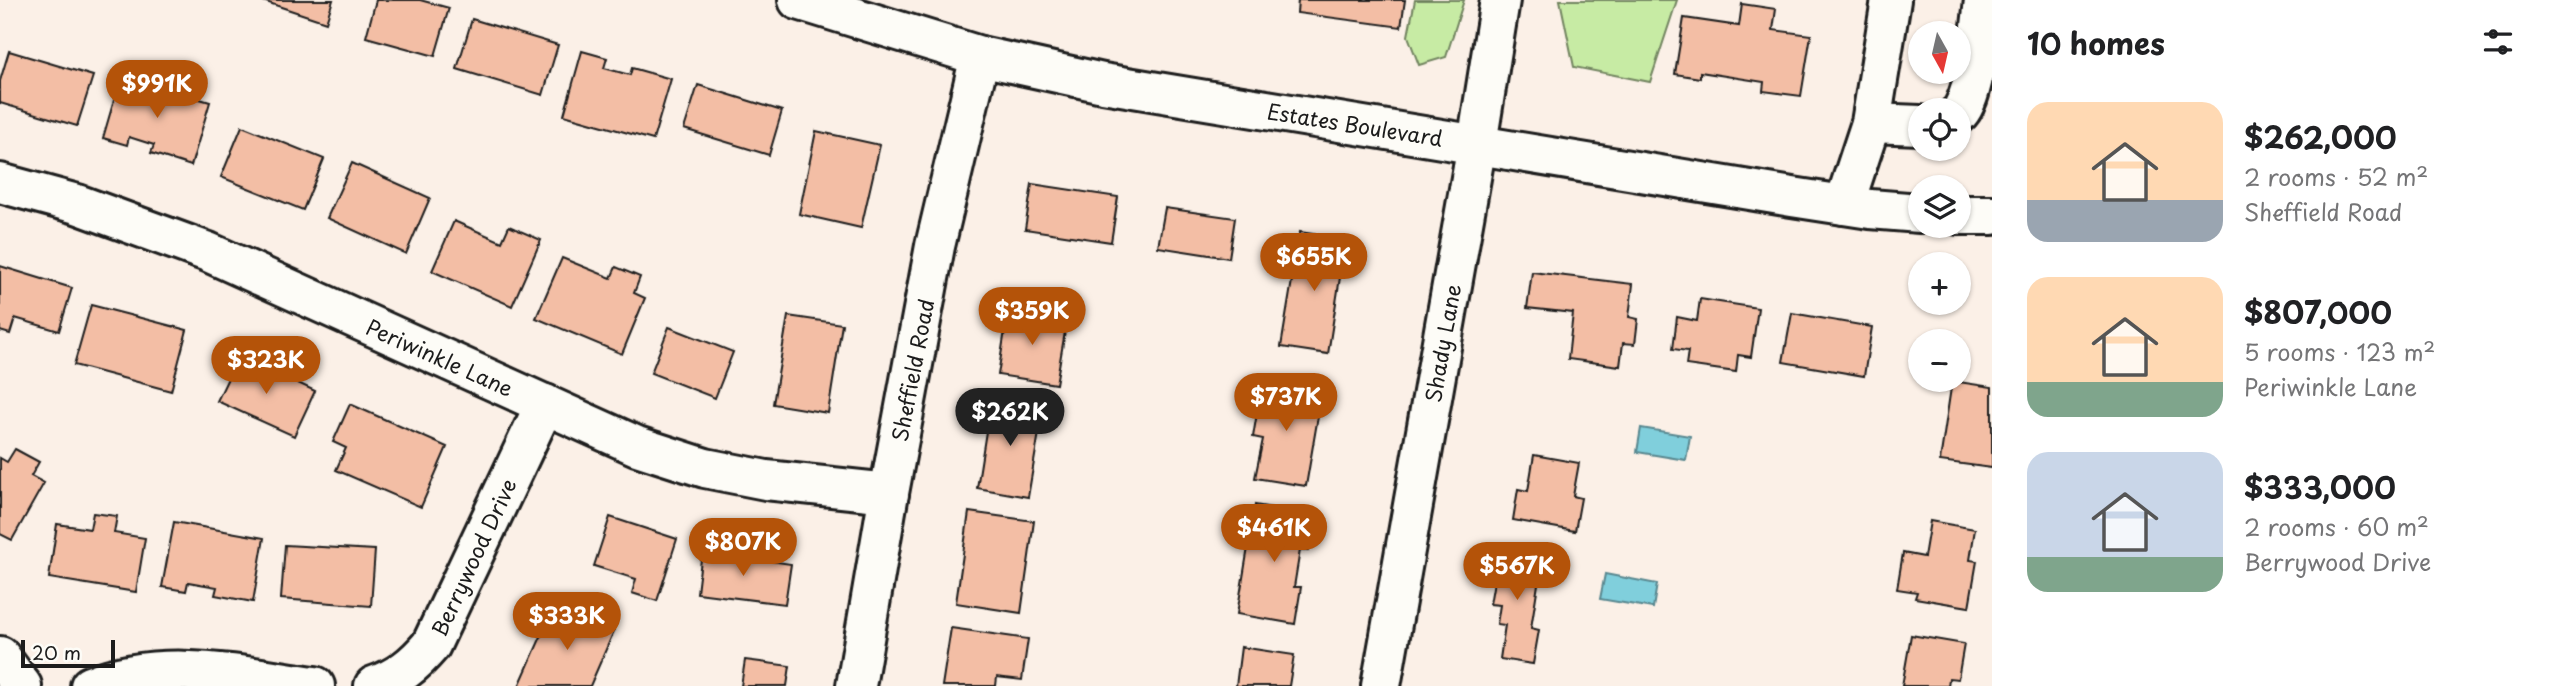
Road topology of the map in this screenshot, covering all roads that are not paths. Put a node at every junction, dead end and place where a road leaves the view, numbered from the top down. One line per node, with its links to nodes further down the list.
1 (798, 0): 5 (street, Estates Boulevard)
2 (1500, 0): 10 (street, Shady Lane)
3 (1891, 0): 8 (street)
4 (1984, 0): 6 (street)
5 (980, 56): 10 (street, Estates Boulevard); 17 (street, Sheffield Road)
6 (1983, 63): 7 (street)
7 (1969, 98)
8 (1871, 123): 9 (street); 12 (street)
9 (1908, 125)
10 (1477, 144): 12 (street, Estates Boulevard); 24 (street, Shady Lane)
11 (0, 183): 16 (street, Periwinkle Lane)
12 (1844, 205): 13 (street, Estates Boulevard)
13 (1908, 212)
14 (1971, 215): 15 (street)
15 (1992, 215)
16 (545, 404): 17 (street, Periwinkle Lane); 22 (street, Berrywood Drive)
17 (888, 493): 23 (street, Sheffield Road)
18 (0, 656): 19 (street)
19 (22, 686)
20 (90, 686): 21 (street)
21 (315, 686)
22 (374, 686)
23 (856, 686)
24 (1381, 686)

